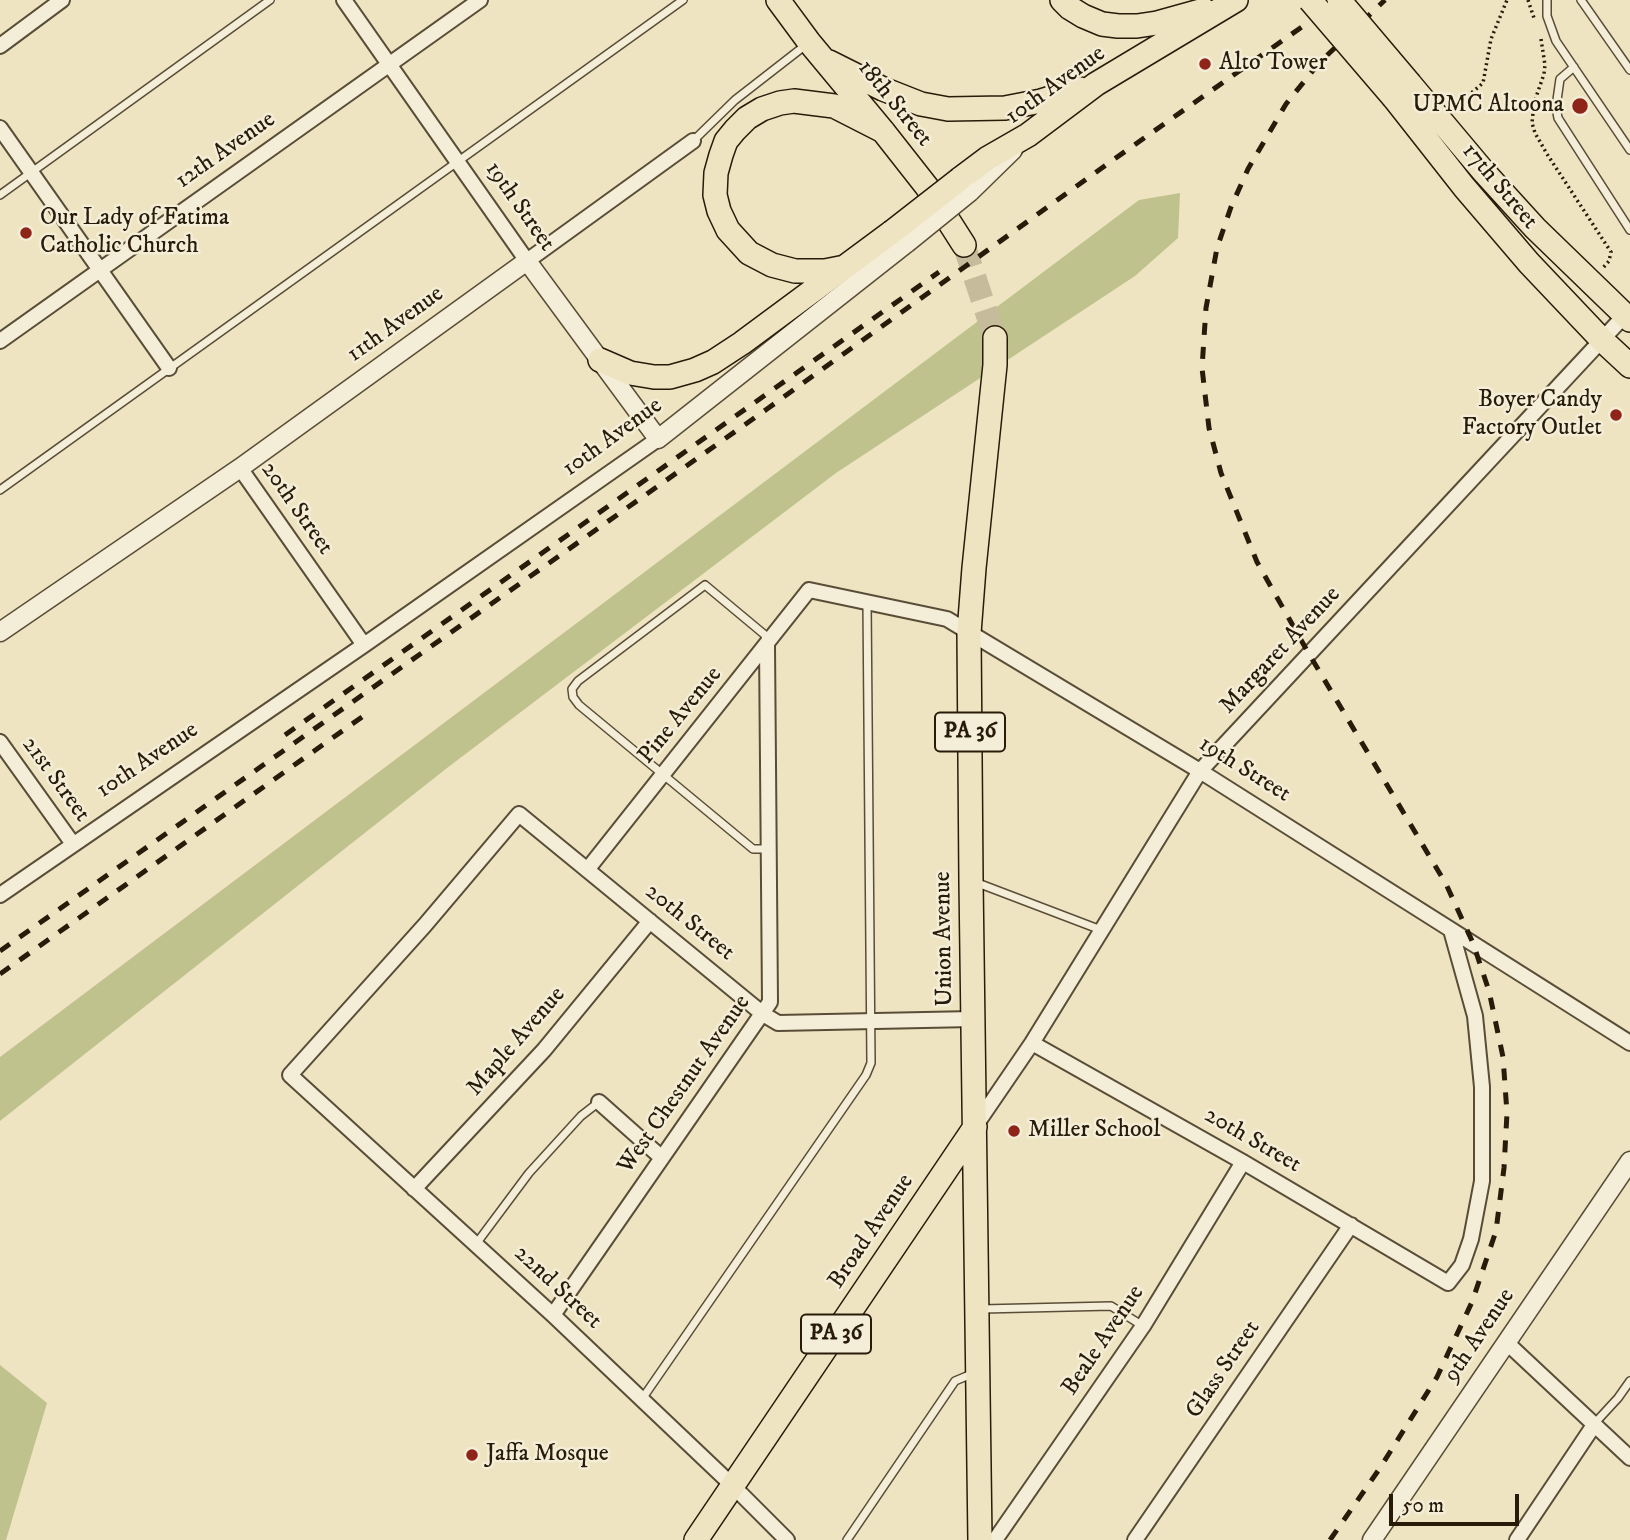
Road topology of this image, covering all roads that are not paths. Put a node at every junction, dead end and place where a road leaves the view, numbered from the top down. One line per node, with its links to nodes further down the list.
1 (62, 0): 13 (street)
2 (270, 0): 25 (lane)
3 (344, 0): 15 (street, 19th Street)
4 (480, 0): 15 (street, 12th Avenue)
5 (683, 0): 24 (lane)
6 (778, 0): 14 (main road, 18th Street)
7 (1062, 0): 12 (main road)
8 (1310, 0): 19 (main road, 17th Street, bridge)
9 (1339, 0): 19 (main road, 17th Street, bridge)
10 (1547, 0): 16 (lane)
11 (1581, 0): 17 (lane)
12 (1235, 1): 18 (main road, 10th Avenue)
13 (0, 46)
14 (815, 50): 18 (main road); 21 (main road, 18th Street); 22 (lane, 11th Avenue)
15 (389, 64): 24 (street, 19th Street); 32 (street, 12th Avenue)
16 (1574, 67): 23 (lane); 27 (lane)
17 (1630, 70)
18 (1096, 84): 28 (main road, 10th Avenue, bridge)
19 (1402, 91): 33 (main road, 17th Street); 35 (main road, 17th Street)
20 (0, 128): 25 (street)
21 (883, 131): 29 (main road, 18th Street); 31 (main road)
22 (693, 141): 30 (street, 11th Avenue)
23 (1630, 150)
24 (458, 162): 30 (street, 19th Street); 39 (lane)
25 (32, 172): 26 (lane); 32 (street)
26 (0, 195)
27 (1630, 230)
28 (899, 237): 31 (main road, 10th Avenue); 40 (street, 10th Avenue)
29 (964, 245)
30 (527, 261): 37 (street, 19th Street); 41 (street, 11th Avenue)
31 (845, 267): 37 (main road, 10th Avenue)
32 (100, 269): 36 (street, 12th Avenue); 39 (street)
33 (1628, 318): 35 (street, Margaret Avenue)
34 (995, 338): 46 (main road, Union Avenue / PA 36)
35 (1602, 340): 38 (main road, 17th Street); 50 (street, Margaret Avenue)
36 (0, 341)
37 (600, 360): 40 (street, 19th Street)
38 (1630, 366)
39 (169, 368): 42 (lane)
40 (659, 439): 47 (street, 10th Avenue)
41 (240, 468): 45 (street, 11th Avenue); 47 (street, 20th Street)
42 (0, 490)
43 (809, 590): 44 (street, 19th Street); 48 (street, Pine Avenue)
44 (867, 602): 46 (street, 19th Street); 62 (lane)
45 (0, 632)
46 (969, 633): 50 (street, 19th Street); 55 (main road, Union Avenue / PA 36)
47 (364, 645): 52 (street, 10th Avenue)
48 (766, 645): 51 (street, Pine Avenue); 51 (lane); 53 (street, West Chestnut Avenue)
49 (1, 747): 52 (street, 21st Street)
50 (1200, 771): 58 (street, 19th Street); 59 (street, Margaret Avenue)
51 (663, 775): 53 (lane); 54 (street, Pine Avenue)
52 (73, 844): 56 (street, 10th Avenue)
53 (769, 849): 60 (street, West Chestnut Avenue)
54 (587, 870): 57 (street, 20th Street); 65 (street, 20th Street)
55 (971, 881): 59 (lane); 61 (main road, Union Avenue / PA 36)
56 (0, 895)
57 (650, 921): 60 (street, 20th Street); 71 (street, Maple Avenue)
58 (1451, 930): 64 (street, 19th Street); 72 (street, 20th Street)
59 (1102, 931): 63 (street, Margaret Avenue)
60 (763, 1014): 62 (street, 20th Street); 68 (street, West Chestnut Avenue)
61 (972, 1019): 62 (street, 20th Street); 67 (main road, Union Avenue / PA 36)
62 (871, 1021): 80 (lane)
63 (1032, 1043): 67 (street, Margaret Avenue); 70 (street, 20th Street)
64 (1630, 1043)
65 (290, 1075): 71 (street, 22nd Street)
66 (599, 1102): 68 (street); 73 (lane)
67 (975, 1127): 74 (main road, Union Avenue / PA 36); 83 (main road, Broad Avenue / PA 36)
68 (662, 1158): 75 (street, West Chestnut Avenue)
69 (1630, 1161): 77 (street, 9th Avenue)
70 (1243, 1162): 72 (street, 20th Street); 76 (street, Beale Avenue)
71 (414, 1189): 73 (street, 22nd Street)
72 (1351, 1225): 89 (street, Glass Street)
73 (476, 1245): 75 (street, 22nd Street)
74 (976, 1310): 76 (lane); 78 (main road, Union Avenue / PA 36)
75 (553, 1315): 80 (street, 22nd Street)
76 (1143, 1326): 88 (street, Beale Avenue)
77 (1506, 1342): 81 (street); 90 (street, 9th Avenue)
78 (977, 1372): 86 (lane); 87 (main road, Union Avenue / PA 36)
79 (1630, 1381): 81 (lane)
80 (642, 1399): 83 (street, 22nd Street)
81 (1594, 1424): 82 (street); 91 (street)
82 (1630, 1458)
83 (733, 1486): 84 (main road, Broad Avenue / PA 36); 85 (street, 22nd Street)
84 (696, 1540)
85 (787, 1540)
86 (847, 1540)
87 (980, 1540)
88 (995, 1540)
89 (1135, 1540)
90 (1372, 1540)
91 (1517, 1540)

